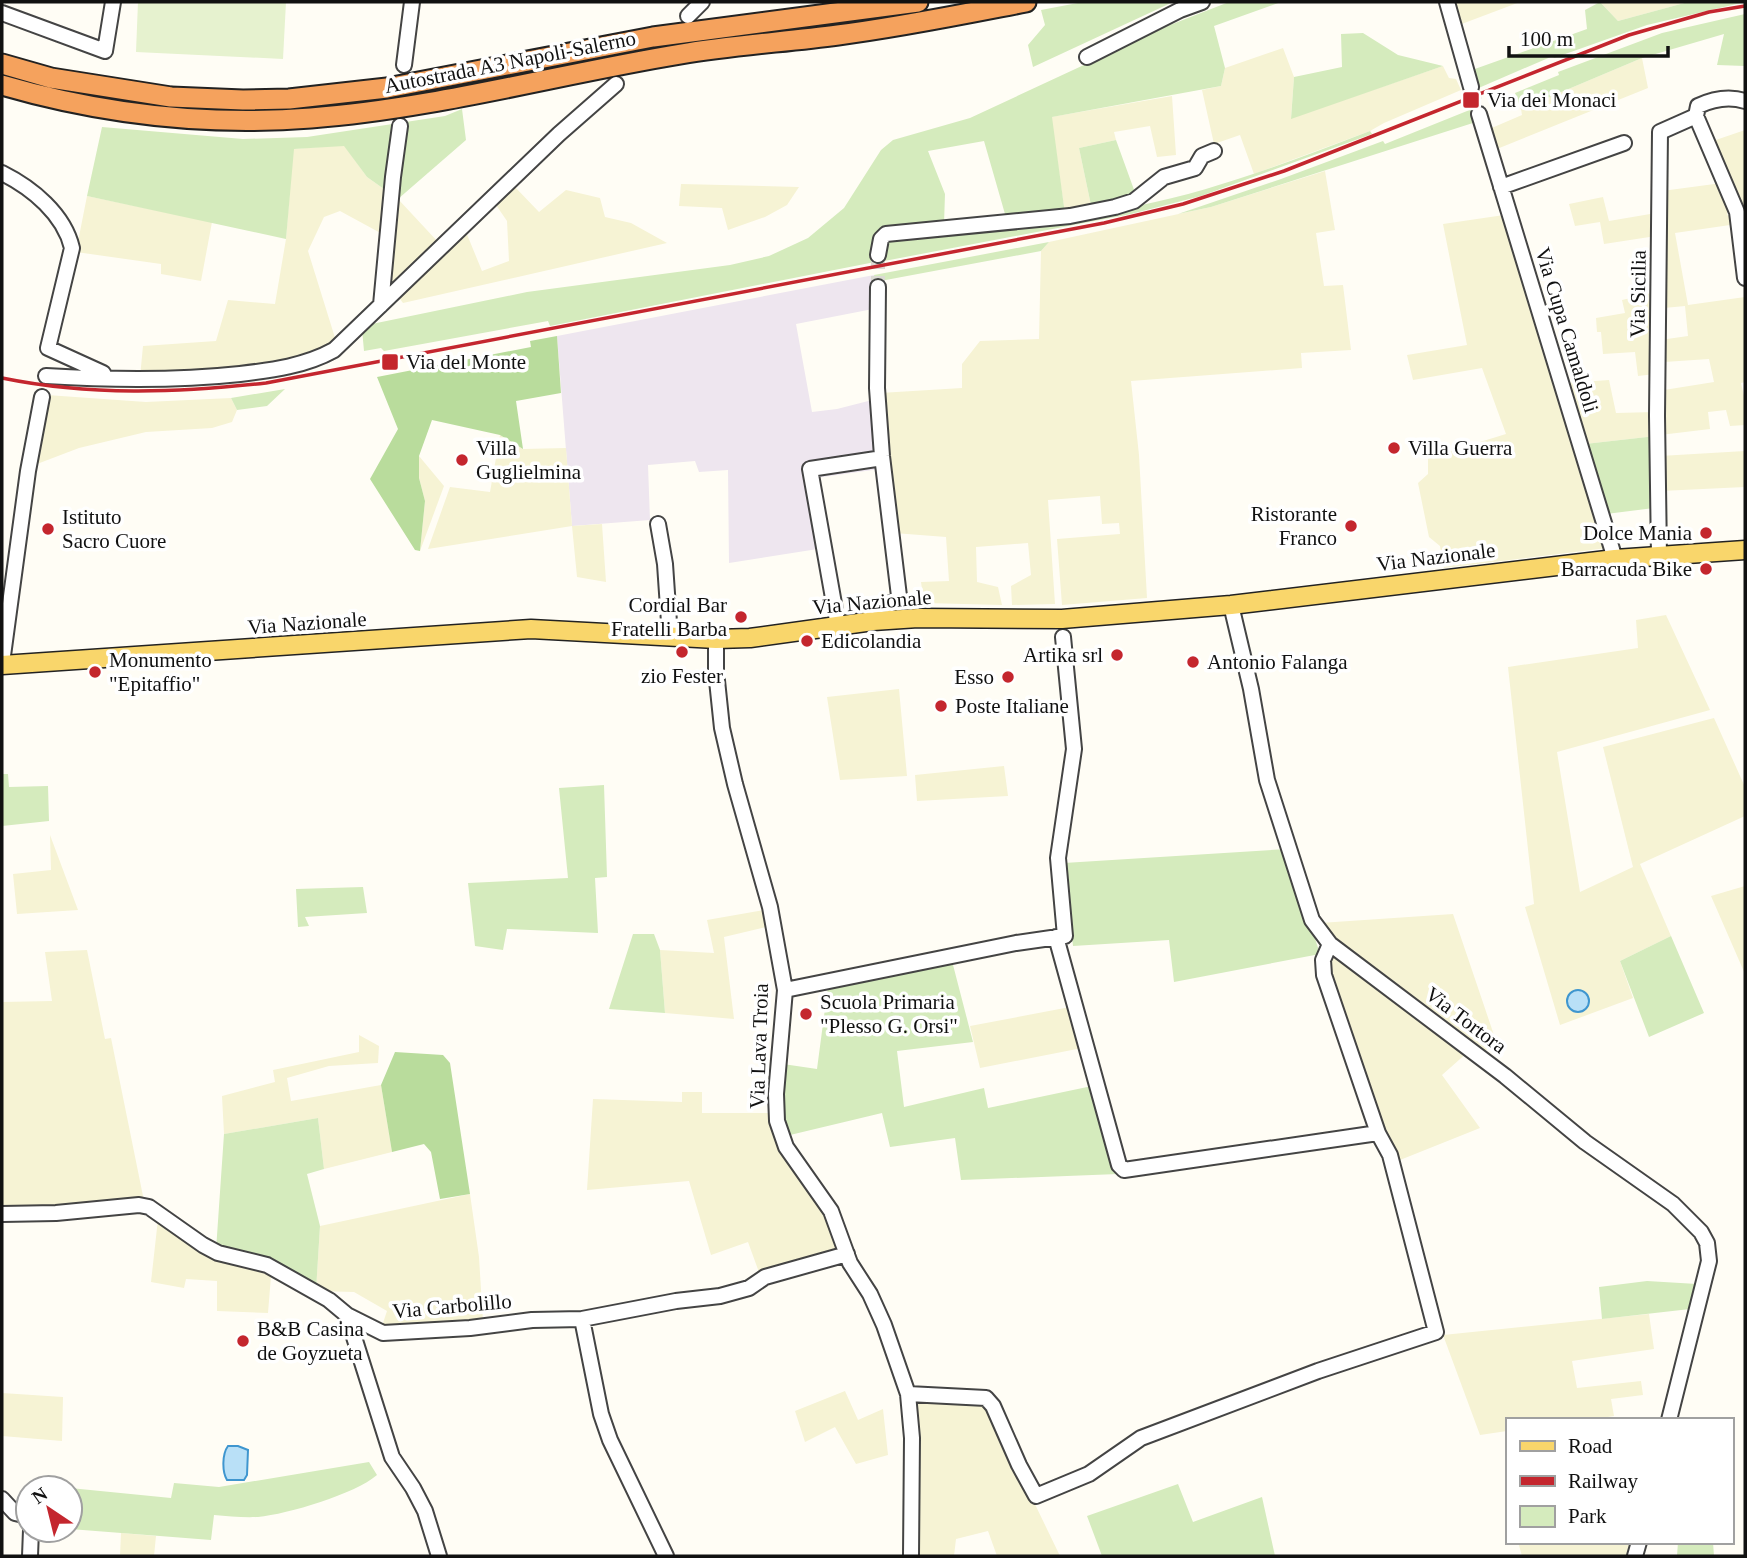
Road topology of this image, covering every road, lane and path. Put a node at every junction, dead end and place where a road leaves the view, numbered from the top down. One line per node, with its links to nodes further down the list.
1 (113, 2): 8 (street)
2 (412, 2): 12 (street)
3 (702, 2): 9 (street)
4 (918, 2): 11 (highway, Autostrada A3 Napoli-Salerno)
5 (1026, 2): 14 (highway, Autostrada A3 Napoli-Salerno)
6 (1202, 2): 10 (street)
7 (1447, 2): 15 (street)
8 (2, 13)
9 (688, 16)
10 (1087, 57)
11 (2, 64)
12 (404, 65)
13 (616, 83): 27 (street)
14 (2, 85)
15 (1471, 87)
16 (1745, 101): 18 (street, Via Sicilia)
17 (1479, 114): 23 (street, Via Cupa Camaldoli)
18 (1696, 116): 25 (street); 34 (street, Via Sicilia)
19 (400, 126): 27 (street)
20 (1624, 144): 23 (street)
21 (1214, 152): 24 (street)
22 (2, 173): 29 (street)
23 (1501, 187): 35 (street, Via Cupa Camaldoli)
24 (878, 255)
25 (1745, 278)
26 (878, 287): 37 (street)
27 (375, 310): 29 (street)
28 (46, 376): 29 (street)
29 (105, 379)
30 (42, 397): 42 (street)
31 (876, 458): 38 (street)
32 (658, 524): 40 (street)
33 (1745, 550): 34 (main road, Via Nazionale)
34 (1659, 556): 35 (main road, Via Nazionale)
35 (1615, 559): 36 (main road, Via Nazionale)
36 (1231, 605): 39 (main road, Via Nazionale); 44 (street, Via Tortora)
37 (873, 621): 38 (main road, Via Nazionale); 39 (main road, Via Nazionale)
38 (838, 626): 41 (main road, Via Nazionale)
39 (1063, 629): 43 (street)
40 (670, 637): 41 (main road, Via Nazionale); 42 (main road, Via Nazionale)
41 (716, 639): 45 (street, Via Lava Troia)
42 (2, 664)
43 (1056, 937): 45 (street); 46 (street)
44 (1330, 944): 46 (street); 52 (street, Via Tortora)
45 (785, 990): 48 (street, Via Lava Troia)
46 (1378, 1133): 51 (street)
47 (2, 1214): 49 (street, Via Carbolillo)
48 (847, 1254): 50 (street, Via Carbolillo); 51 (street, Via Lava Troia)
49 (347, 1315): 50 (street, Via Carbolillo); 55 (street)
50 (582, 1319): 56 (street)
51 (908, 1394): 57 (street, Via Lava Troia)
52 (1670, 1418)
53 (2, 1499): 54 (street)
54 (14, 1512)
55 (439, 1556)
56 (666, 1556)
57 (911, 1556)

